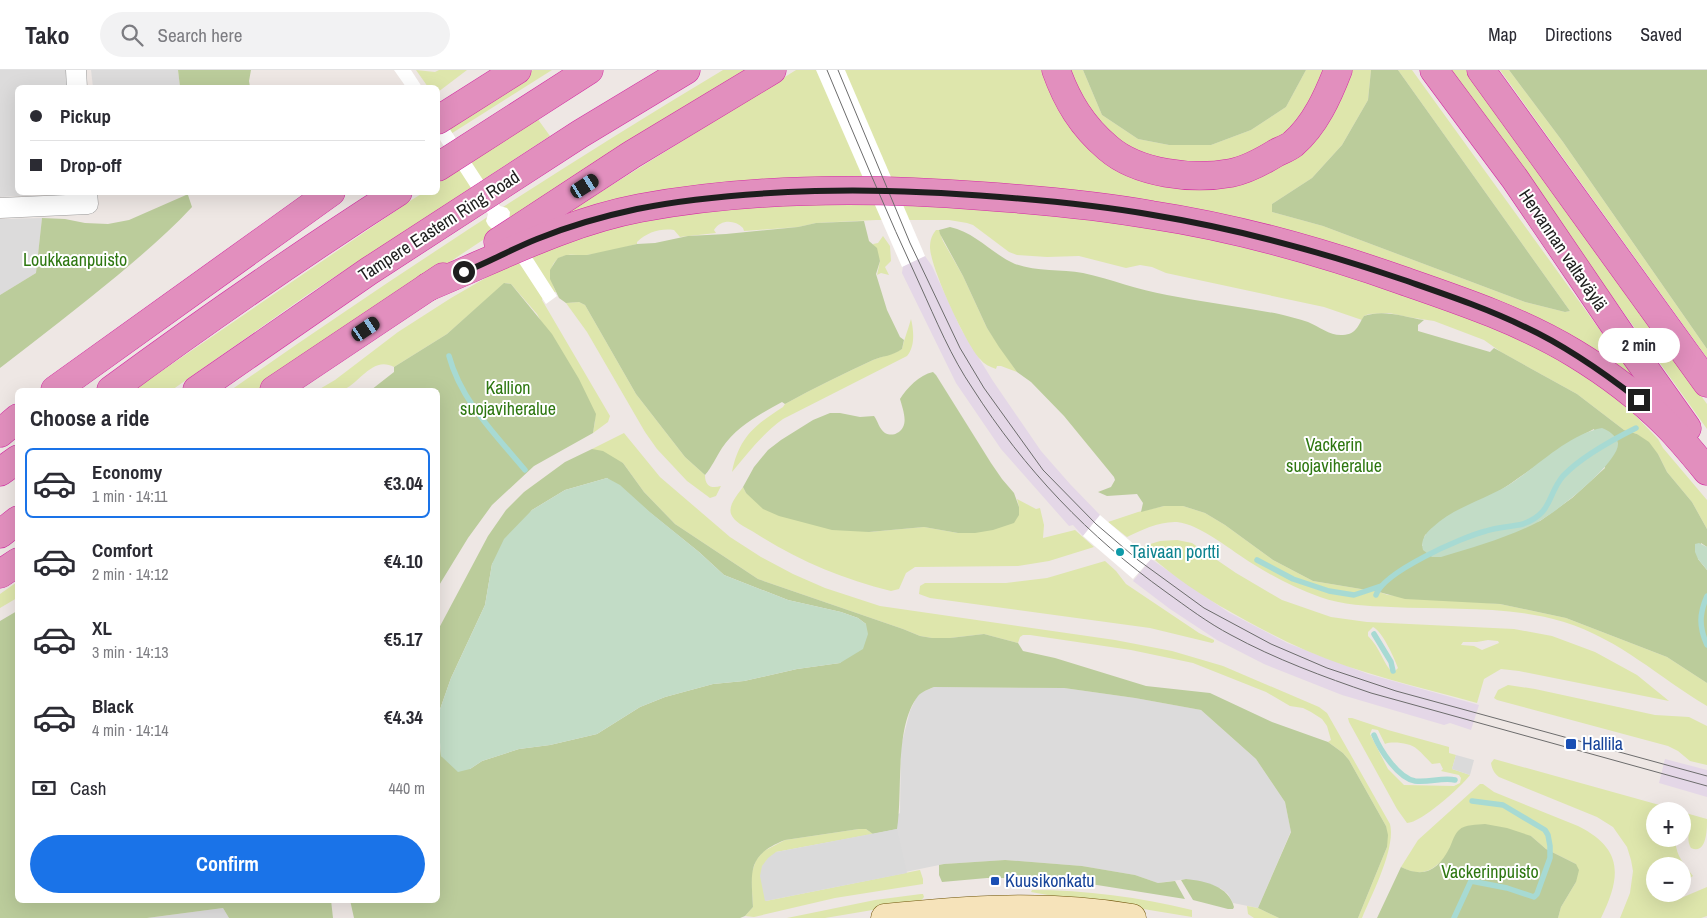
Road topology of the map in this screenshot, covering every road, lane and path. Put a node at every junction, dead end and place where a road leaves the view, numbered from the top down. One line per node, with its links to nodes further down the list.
1 (76, 70): 11 (street)
2 (486, 70): 12 (highway)
3 (517, 70): 13 (highway)
4 (589, 70): 14 (highway)
5 (686, 70): 23 (highway, Tampere Eastern Ring Road)
6 (772, 70): 19 (highway)
7 (1056, 70): 8 (highway)
8 (1338, 70)
9 (1434, 70): 27 (highway, Hervannan valtaväylä)
10 (1481, 70): 20 (highway)
11 (77, 85)
12 (440, 105)
13 (440, 119)
14 (440, 166)
15 (327, 195): 21 (highway)
16 (393, 195): 22 (highway)
17 (87, 198): 18 (street)
18 (0, 208)
19 (428, 287): 24 (highway); 29 (highway)
20 (1707, 383)
21 (58, 388)
22 (114, 388)
23 (200, 388)
24 (277, 388)
25 (15, 420): 26 (highway)
26 (0, 432)
27 (1707, 456)
28 (15, 461): 30 (highway)
29 (1707, 471)
30 (0, 472)
31 (15, 522): 32 (highway)
32 (0, 534)
33 (15, 564): 34 (highway)
34 (0, 574)
35 (885, 918): 36 (main road)
36 (1132, 918)

